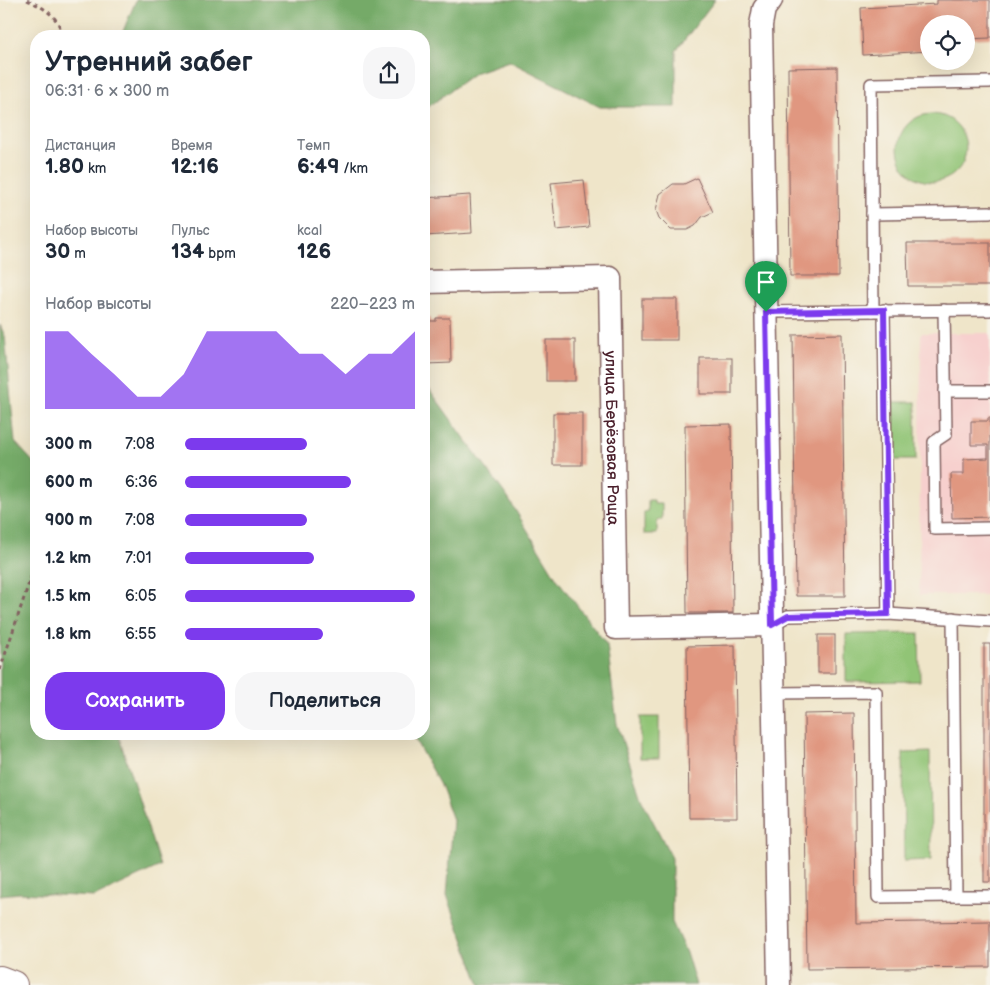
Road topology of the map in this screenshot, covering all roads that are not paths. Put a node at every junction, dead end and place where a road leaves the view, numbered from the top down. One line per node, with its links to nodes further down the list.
1 (771, 0): 9 (street)
2 (990, 82): 4 (lane)
3 (990, 212): 4 (lane)
4 (872, 214): 8 (lane)
5 (430, 282): 16 (street, улица Берёзовая Роща)
6 (944, 310): 7 (lane); 8 (lane); 10 (lane)
7 (990, 310)
8 (879, 311): 9 (lane); 13 (lane)
9 (766, 312): 16 (street)
10 (945, 391): 11 (lane); 12 (lane)
11 (990, 391)
12 (990, 528)
13 (888, 614): 14 (lane); 16 (lane)
14 (953, 618): 15 (lane); 18 (lane)
15 (990, 621)
16 (772, 625): 17 (street)
17 (773, 693): 18 (lane); 22 (street)
18 (956, 896): 19 (lane)
19 (990, 896)
20 (0, 980): 21 (main road)
21 (13, 985)
22 (778, 985)

